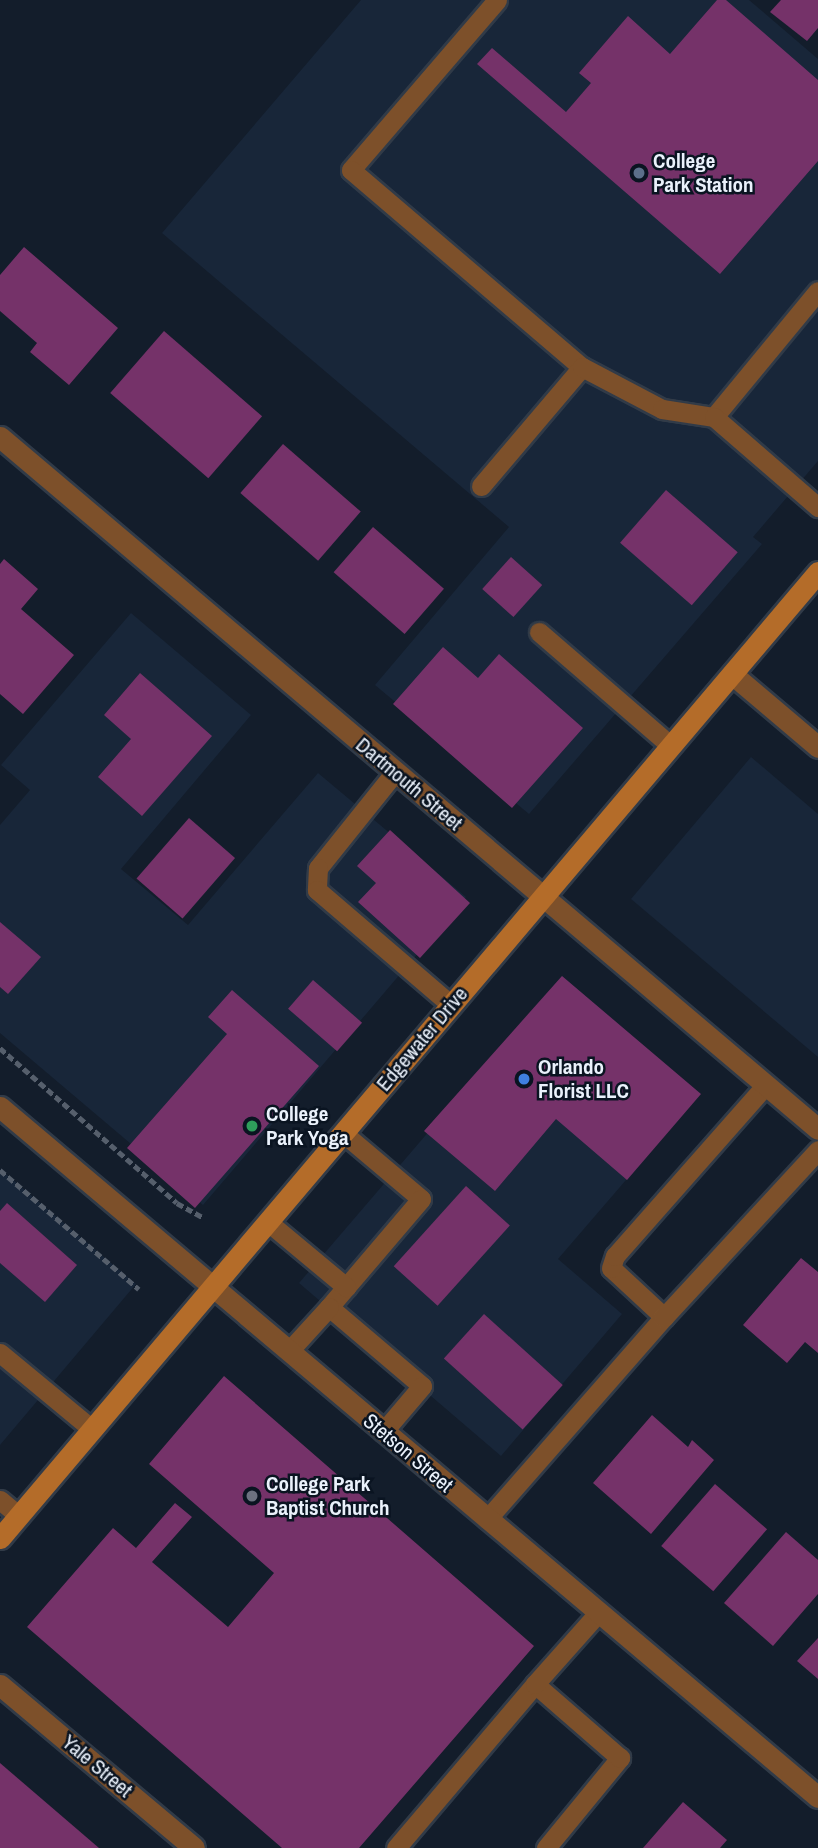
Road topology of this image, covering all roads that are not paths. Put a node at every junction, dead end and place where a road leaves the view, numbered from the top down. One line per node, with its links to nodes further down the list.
1 (497, 0): 3 (lane)
2 (818, 291): 4 (lane)
3 (582, 367): 4 (lane); 6 (lane)
4 (714, 417): 7 (lane)
5 (0, 437): 13 (street, Dartmouth Street)
6 (481, 486)
7 (818, 508)
8 (818, 572): 10 (street, Edgewater Drive)
9 (539, 632): 11 (lane)
10 (732, 674): 11 (street, Edgewater Drive); 12 (street)
11 (670, 745): 14 (street, Edgewater Drive)
12 (818, 747)
13 (395, 772): 14 (street, Dartmouth Street); 15 (lane)
14 (542, 897): 15 (street, Edgewater Drive); 16 (street, Dartmouth Street)
15 (451, 1005): 19 (street, Edgewater Drive)
16 (766, 1085): 18 (street, Dartmouth Street); 25 (lane)
17 (0, 1107): 22 (street, Stetson Street)
18 (818, 1129)
19 (343, 1133): 21 (street, Edgewater Drive); 23 (lane)
20 (818, 1150): 25 (lane)
21 (268, 1222): 22 (street, Edgewater Drive); 23 (lane)
22 (213, 1287): 26 (street, Stetson Street); 28 (street, Edgewater Drive)
23 (346, 1287): 24 (lane)
24 (329, 1307): 26 (lane); 29 (lane)
25 (664, 1317): 32 (lane)
26 (289, 1351): 29 (street, Stetson Street)
27 (0, 1353): 28 (lane)
28 (92, 1429): 31 (street, Edgewater Drive)
29 (383, 1432): 32 (street, Stetson Street)
30 (0, 1500): 31 (lane)
31 (19, 1516): 33 (street, Edgewater Drive)
32 (487, 1519): 34 (street, Stetson Street)
33 (0, 1538)
34 (599, 1612): 35 (lane); 37 (street, Stetson Street)
35 (535, 1684): 40 (lane); 41 (lane)
36 (0, 1685): 38 (street, Yale Street)
37 (818, 1797)
38 (172, 1841): 39 (street, Yale Street)
39 (194, 1848)
40 (396, 1848)
41 (546, 1848)

